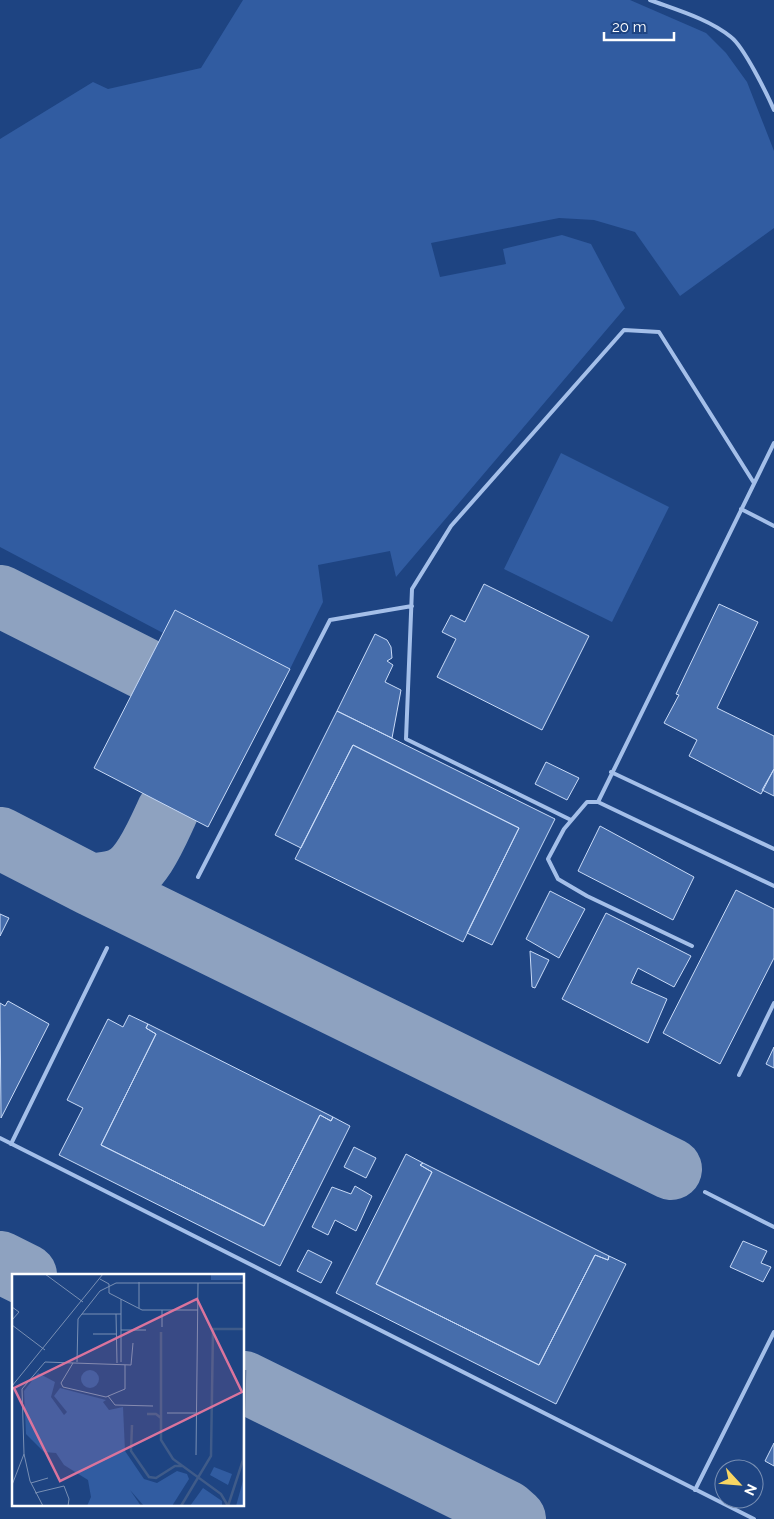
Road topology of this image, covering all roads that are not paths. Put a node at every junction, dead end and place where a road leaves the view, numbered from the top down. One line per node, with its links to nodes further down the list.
1 (650, 0): 2 (lane)
2 (774, 110)
3 (774, 443): 4 (lane)
4 (754, 483): 5 (lane); 7 (lane)
5 (741, 509): 6 (lane); 8 (lane)
6 (774, 526)
7 (412, 606): 10 (lane); 12 (lane)
8 (611, 772): 9 (lane); 11 (lane)
9 (598, 802): 10 (lane); 13 (lane)
10 (571, 820): 14 (lane)
11 (774, 850)
12 (198, 877)
13 (774, 886)
14 (692, 946)
15 (108, 948): 19 (lane)
16 (774, 1002): 17 (lane)
17 (739, 1075)
18 (0, 1138): 19 (lane)
19 (10, 1144): 23 (lane)
20 (705, 1192): 21 (lane)
21 (774, 1226)
22 (774, 1332): 23 (lane)
23 (695, 1490): 24 (lane)
24 (754, 1519)

